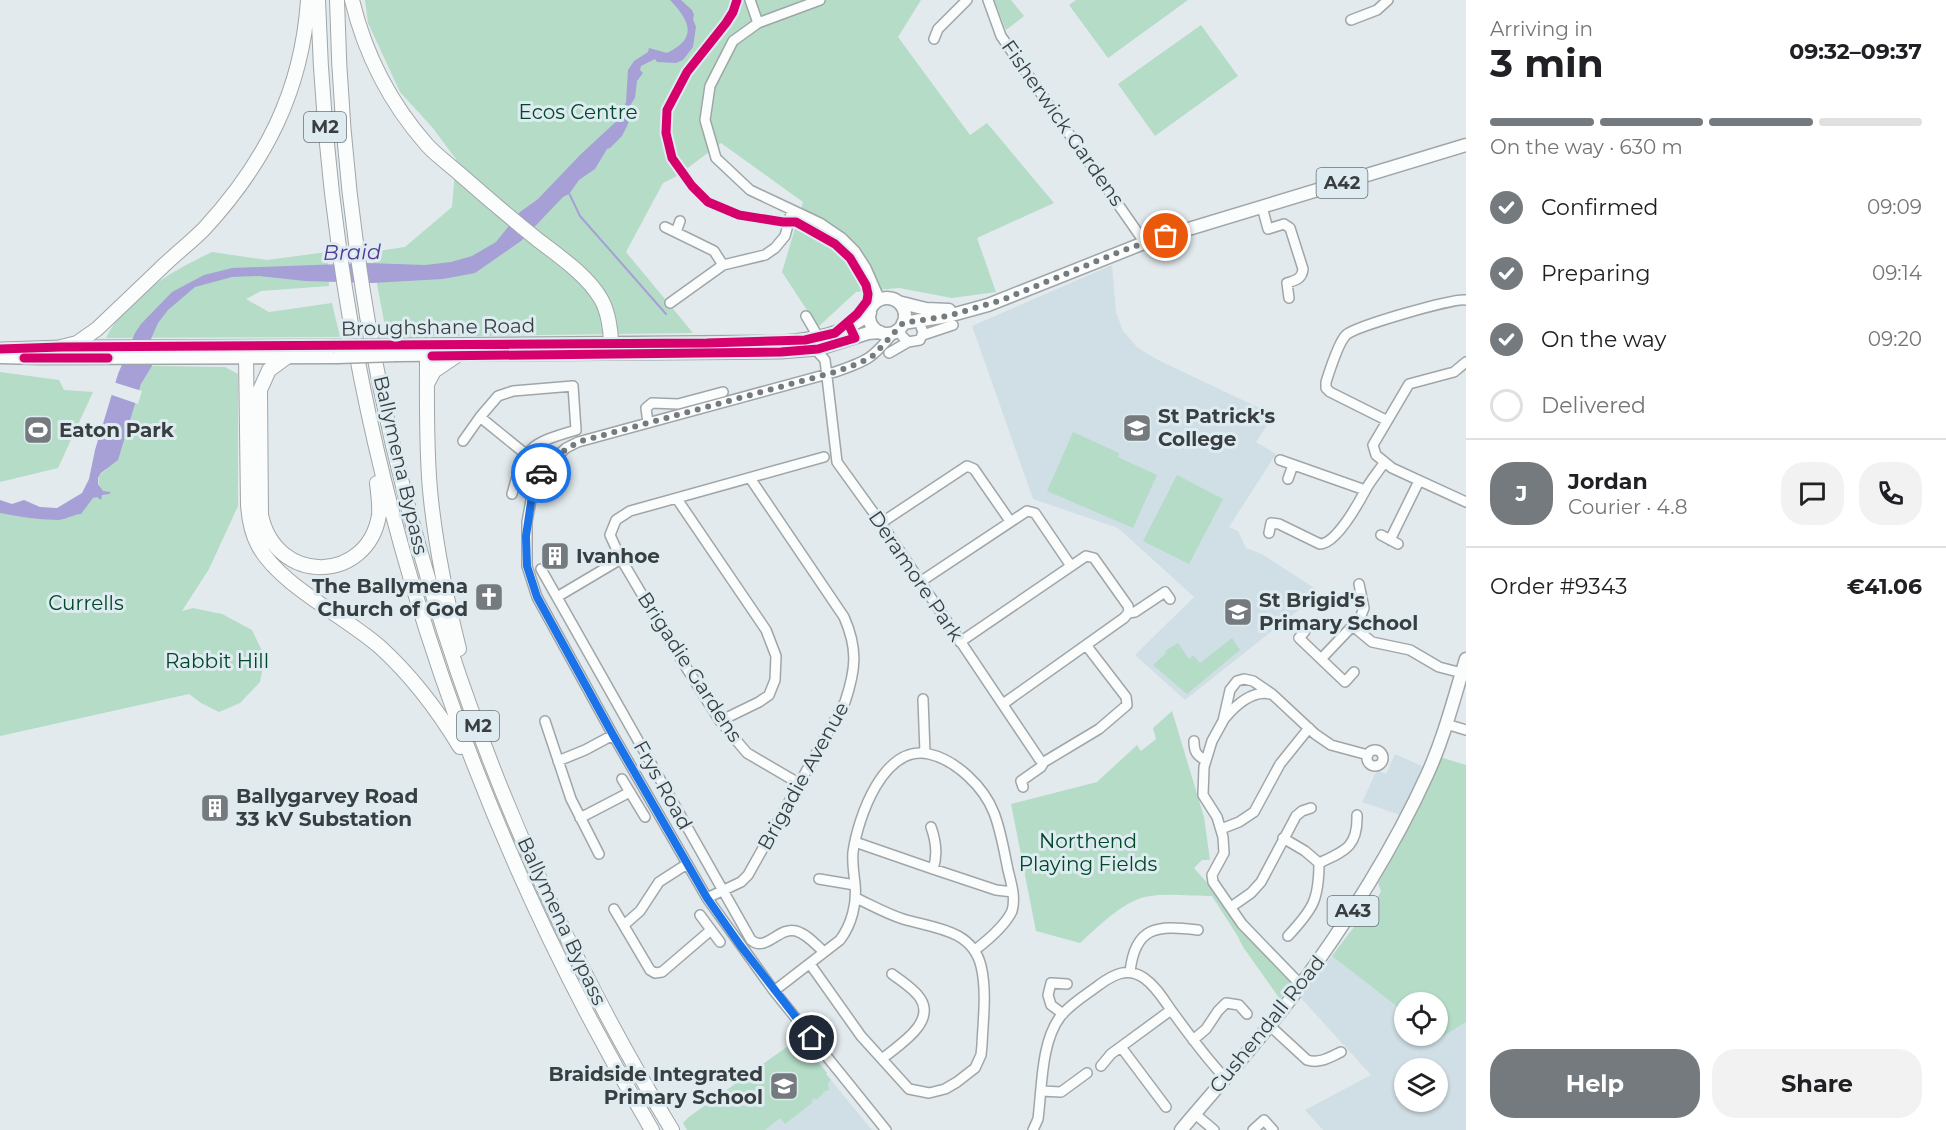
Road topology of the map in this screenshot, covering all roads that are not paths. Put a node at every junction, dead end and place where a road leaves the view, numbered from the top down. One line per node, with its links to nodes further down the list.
1 (309, 0): 36 (highway)
2 (318, 0): 54 (highway, Ballymena Bypass / M2)
3 (337, 0): 102 (highway, Ballymena Bypass / M2)
4 (352, 0): 34 (highway)
5 (750, 0): 11 (street)
6 (820, 0): 11 (street)
7 (967, 0): 12 (street)
8 (988, 0): 19 (street, Fisherwick Gardens)
9 (1388, 0): 10 (street)
10 (1351, 20)
11 (758, 23): 15 (street)
12 (934, 39)
13 (1466, 145): 14 (main road, A42)
14 (1262, 207): 19 (main road, A42); 21 (street)
15 (792, 210): 20 (street); 22 (street)
16 (680, 221): 18 (street)
17 (665, 227): 18 (street)
18 (676, 232): 20 (street)
19 (1145, 243): 26 (main road, A42)
20 (723, 265): 25 (street)
21 (1289, 298)
22 (880, 300): 24 (main road, A42); 27 (main road, A42)
23 (1466, 300): 52 (street)
24 (898, 302): 26 (main road, A42); 31 (main road)
25 (670, 303)
26 (966, 310): 29 (main road, A42)
27 (870, 313): 31 (main road); 35 (main road, Broughshane Road / A42)
28 (806, 316): 35 (street, Deramore Park)
29 (918, 320): 31 (main road, A42); 32 (street)
30 (952, 325): 32 (street)
31 (892, 330): 33 (street); 35 (main road, Broughshane Road / A42); 39 (street, Frys Road)
32 (923, 335): 33 (street)
33 (908, 342): 39 (street)
34 (611, 344): 35 (main road, Broughshane Road / A42); 38 (main road, Broughshane Road / A42); 43 (main road)
35 (819, 345): 43 (main road, Broughshane Road / A42); 48 (street, Deramore Park)
36 (61, 347): 37 (main road, A42); 42 (main road, A42)
37 (0, 350)
38 (427, 350): 40 (main road, Broughshane Road / A42, bridge); 45 (main road, Broughshane Road / A42); 49 (highway)
39 (885, 350): 48 (street, Frys Road)
40 (335, 351): 41 (main road, Broughshane Road / A42); 44 (main road, A42)
41 (246, 352): 42 (main road, A42); 44 (main road, A42); 111 (highway)
42 (123, 353): 46 (main road, A42)
43 (601, 355): 45 (main road, Broughshane Road / A42)
44 (288, 356): 54 (highway)
45 (456, 356): 49 (highway)
46 (0, 357)
47 (1466, 362): 52 (street)
48 (826, 375): 53 (street, Frys Road); 70 (street, Deramore Park)
49 (427, 384): 102 (highway)
50 (723, 392): 53 (street)
51 (480, 417): 55 (street); 56 (street); 56 (street)
52 (1386, 420): 59 (street)
53 (648, 423): 61 (street, Frys Road)
54 (371, 424): 111 (highway, Ballymena Bypass / M2)
55 (463, 441)
56 (526, 454): 61 (street); 66 (street)
57 (824, 457): 62 (street, Brigadie Gardens)
58 (1280, 460): 60 (street)
59 (1384, 463): 64 (street); 65 (street)
60 (1293, 465): 63 (street); 65 (street)
61 (544, 469): 91 (street, Frys Road)
62 (750, 478): 67 (street, Brigadie Gardens); 109 (street, Brigadie Avenue)
63 (1288, 478)
64 (1419, 481): 68 (street); 72 (street)
65 (1365, 490): 71 (street)
66 (512, 494)
67 (677, 499): 73 (street, Brigadie Gardens); 95 (street)
68 (1466, 502)
69 (1010, 521): 70 (street); 74 (street); 76 (street)
70 (881, 523): 76 (street, Deramore Park)
71 (1269, 533)
72 (1381, 535)
73 (621, 559): 78 (street); 95 (street, Brigadie Gardens)
74 (1071, 566): 80 (street); 83 (street)
75 (541, 569): 78 (street, Frys Road)
76 (920, 582): 83 (street, Deramore Park)
77 (1359, 584): 81 (street)
78 (557, 597): 89 (street, Frys Road)
79 (1170, 599): 80 (street)
80 (1128, 613): 84 (street)
81 (1354, 627): 85 (street); 88 (street)
82 (1305, 631): 85 (street)
83 (960, 642): 93 (street, Deramore Park)
84 (1086, 645): 93 (street); 107 (street)
85 (1321, 659): 87 (street)
86 (1466, 659): 88 (main road, Cushendall Road / A43)
87 (1354, 672)
88 (1462, 673): 97 (main road, Cushendall Road / A43)
89 (608, 688): 91 (street); 127 (street, Frys Road)
90 (1272, 694): 96 (street); 96 (street); 98 (street)
91 (591, 696): 100 (street, Frys Road)
92 (923, 699): 103 (street)
93 (1003, 704): 107 (street, Deramore Park)
94 (545, 721): 106 (street)
95 (720, 721): 109 (street, Brigadie Gardens)
96 (1223, 721): 105 (street)
97 (1446, 724): 99 (street); 145 (main road, Cushendall Road / A43)
98 (1309, 728): 104 (street); 118 (street)
99 (1466, 730)
100 (613, 735): 106 (street); 123 (street, Frys Road)
101 (1194, 741): 105 (street)
102 (486, 750): 162 (highway, Ballymena Bypass / M2)
103 (925, 753): 120 (street); 128 (street)
104 (1368, 755)
105 (1206, 760): 118 (street)
106 (558, 761): 116 (street)
107 (1044, 762): 110 (street)
108 (622, 778): 112 (street)
109 (800, 784): 127 (street, Brigadie Avenue)
110 (1023, 787)
111 (484, 791): 161 (highway, Ballymena Bypass / M2)
112 (630, 792): 115 (street); 116 (street)
113 (1311, 808): 119 (street)
114 (1357, 815): 122 (street)
115 (645, 817)
116 (580, 818): 121 (street)
117 (931, 827): 124 (street)
118 (1221, 829): 131 (street)
119 (1283, 838): 122 (street); 131 (street)
120 (855, 842): 124 (street); 126 (street)
121 (599, 854)
122 (1319, 863): 137 (street)
123 (687, 864): 129 (street, Frys Road); 134 (street)
124 (933, 869): 128 (street)
125 (819, 879): 126 (street)
126 (855, 885): 130 (street)
127 (723, 891): 129 (street, Brigadie Avenue); 140 (street, Frys Road)
128 (1013, 892): 139 (street)
129 (707, 898): 146 (street, Frys Road)
130 (856, 898): 139 (street); 140 (street)
131 (1231, 907): 145 (street)
132 (615, 909): 134 (street)
133 (700, 915): 135 (street)
134 (624, 925): 135 (street)
135 (711, 930): 138 (street)
136 (1198, 930): 142 (street)
137 (1287, 936)
138 (720, 942)
139 (975, 950): 154 (street)
140 (824, 952): 141 (street)
141 (810, 964): 146 (street); 154 (street)
142 (1130, 972): 147 (street); 148 (street)
143 (892, 974): 154 (street)
144 (1066, 984): 148 (street)
145 (1301, 985): 150 (main road, Cushendall Road / A43)
146 (774, 991): 163 (street, Frys Road)
147 (1171, 1010): 151 (street); 152 (street)
148 (1062, 1014): 158 (street)
149 (1247, 1014): 151 (street)
150 (1269, 1025): 153 (street); 157 (main road, Cushendall Road / A43)
151 (1193, 1040): 157 (street)
152 (1121, 1047): 155 (street); 159 (street)
153 (1341, 1052)
154 (882, 1059)
155 (1101, 1066)
156 (1087, 1073): 158 (street)
157 (1225, 1078): 160 (main road, Cushendall Road / A43)
158 (1041, 1091): 164 (street)
159 (1166, 1107)
160 (1195, 1114): 165 (main road, Cushendall Road / A43); 166 (street)
161 (652, 1130)
162 (672, 1130)
163 (886, 1130)
164 (1033, 1130)
165 (1181, 1130)
166 (1214, 1130)
167 (1254, 1130): 168 (street)
168 (1273, 1130)

